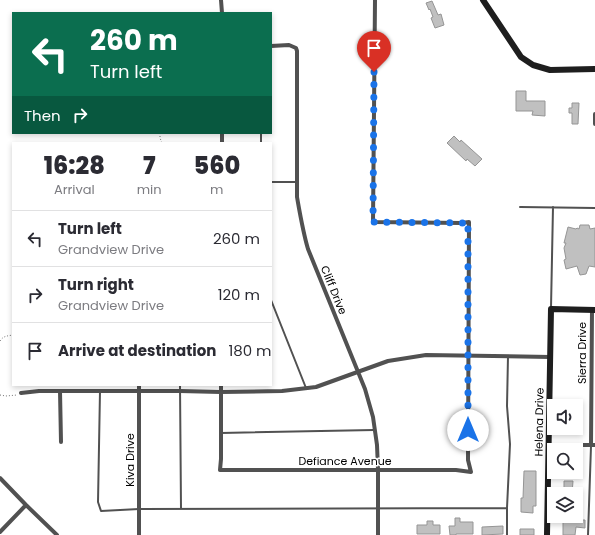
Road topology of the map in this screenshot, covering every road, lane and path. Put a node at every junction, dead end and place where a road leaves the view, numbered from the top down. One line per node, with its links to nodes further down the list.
1 (221, 0): 4 (street)
2 (375, 0): 19 (street)
3 (483, 0): 6 (main road)
4 (222, 12)
5 (272, 46): 10 (street, Cliff Drive)
6 (595, 69)
7 (595, 114): 8 (street)
8 (595, 124)
9 (272, 182): 10 (lane)
10 (297, 182): 22 (street, Cliff Drive)
11 (520, 207): 12 (lane)
12 (553, 207): 13 (lane); 15 (lane)
13 (595, 208)
14 (272, 302): 26 (lane)
15 (551, 309): 16 (main road); 21 (main road, Helena Drive)
16 (593, 310): 39 (street, Sierra Drive)
17 (12, 335): 18 (path)
18 (0, 342)
19 (468, 355): 20 (street); 22 (street); 40 (street, Defiance Avenue)
20 (508, 356): 21 (street); 44 (lane)
21 (550, 357): 37 (main road, Helena Drive)
22 (358, 372): 26 (street); 34 (street, Cliff Drive)
23 (139, 386): 30 (street, Kiva Drive)
24 (180, 386): 27 (lane)
25 (221, 386): 31 (street)
26 (307, 389): 31 (street)
27 (180, 390): 30 (street); 31 (street); 46 (lane)
28 (60, 391): 29 (street); 32 (street); 36 (street)
29 (100, 391): 30 (street); 45 (lane)
30 (139, 391): 45 (street, Kiva Drive)
31 (221, 392): 35 (street)
32 (21, 393): 33 (path)
33 (0, 395)
34 (375, 430): 35 (lane); 40 (street, Cliff Drive)
35 (221, 433): 40 (street, Defiance Avenue)
36 (61, 442)
37 (548, 443)
38 (583, 445): 39 (street)
39 (593, 445): 54 (lane)
40 (378, 470): 47 (street, Cliff Drive)
41 (0, 478): 43 (street)
42 (548, 479): 53 (main road, Helena Drive)
43 (26, 505): 48 (street); 49 (street)
44 (507, 508): 47 (lane); 52 (lane)
45 (139, 509): 46 (lane); 50 (street, Kiva Drive)
46 (181, 509): 47 (lane)
47 (378, 509): 51 (street, Cliff Drive)
48 (0, 532)
49 (57, 535)
50 (139, 535)
51 (378, 535)
52 (507, 535)
53 (547, 535)
54 (588, 535)

